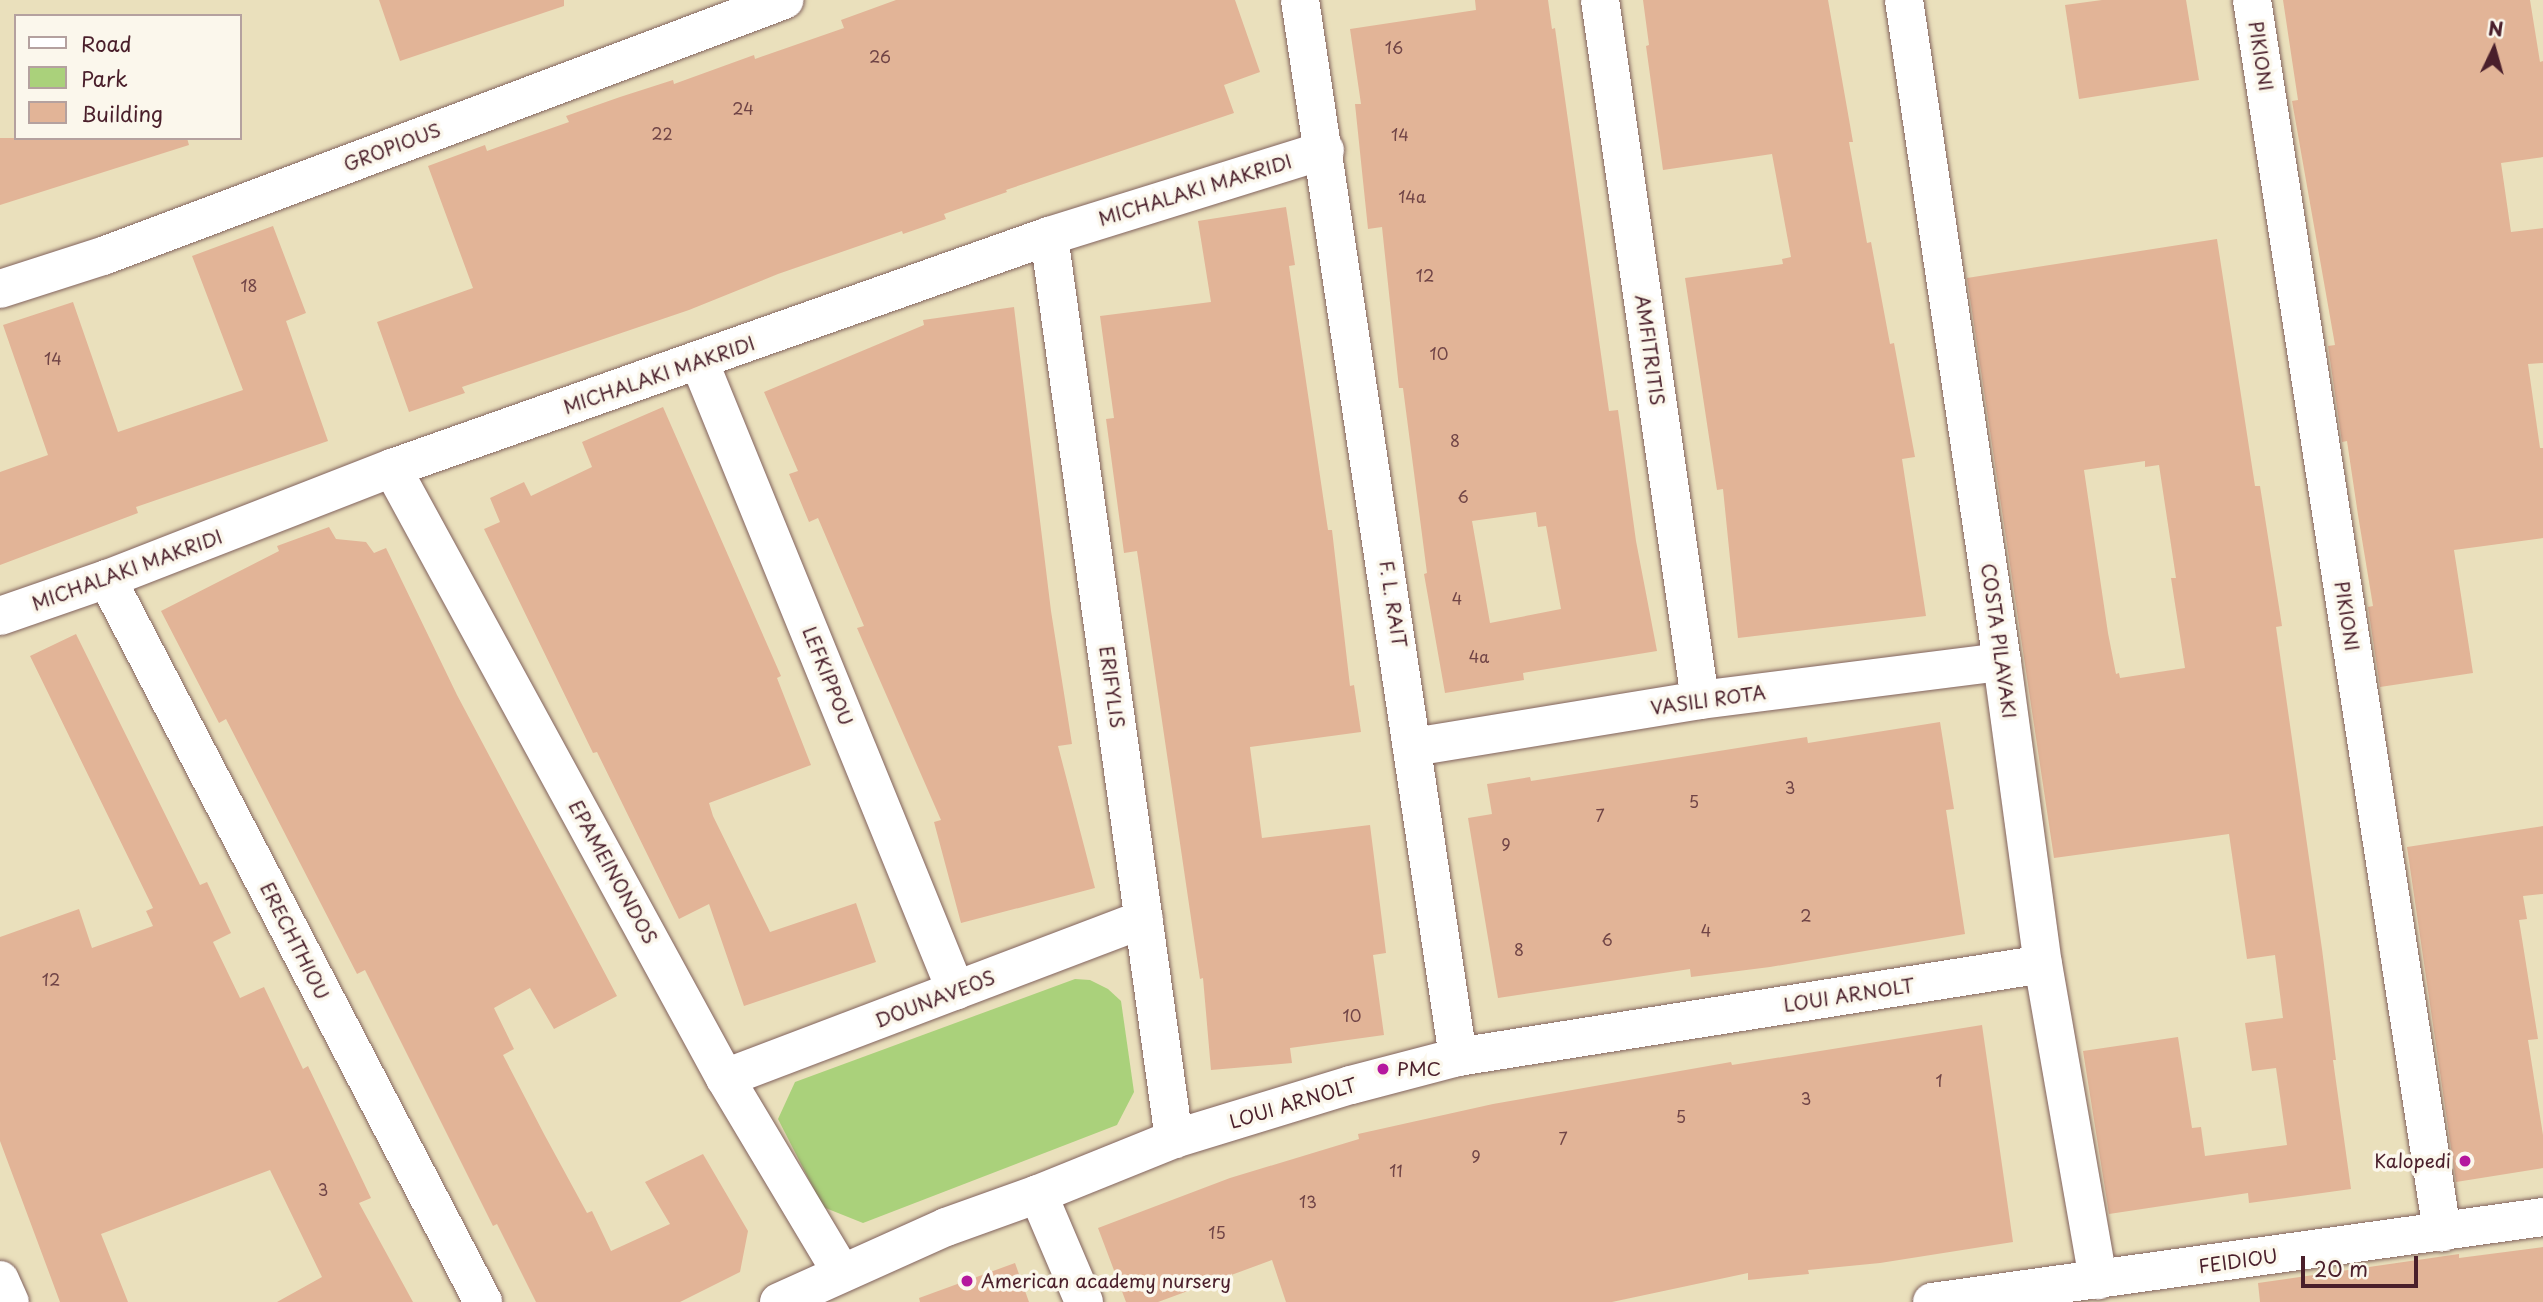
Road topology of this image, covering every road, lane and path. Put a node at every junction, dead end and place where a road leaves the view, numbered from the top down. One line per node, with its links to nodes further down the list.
1 (783, 0): 8 (street, GROPIOUS)
2 (1300, 0): 6 (street, F. L. RAIT)
3 (1600, 0): 14 (street, AMFITRITIS)
4 (1904, 0): 13 (street, COSTA PILAVAKI)
5 (2252, 0): 24 (street, PIKIONI)
6 (1325, 150): 7 (street, MICHALAKI MAKRIDI); 15 (street, F. L. RAIT)
7 (1049, 236): 9 (street, MICHALAKI MAKRIDI); 16 (street, ERIFYLIS)
8 (0, 289)
9 (699, 361): 10 (street, MICHALAKI MAKRIDI); 18 (street, LEFKIPPOU)
10 (392, 468): 11 (street, MICHALAKI MAKRIDI); 20 (street, EPAMEINONDOS)
11 (107, 579): 12 (street, MICHALAKI MAKRIDI); 29 (street, ERECHTHIOU)
12 (0, 616)
13 (2002, 662): 14 (street, VASILI ROTA); 17 (street, COSTA PILAVAKI)
14 (1700, 700): 15 (street, VASILI ROTA)
15 (1414, 747): 19 (street, F. L. RAIT)
16 (1144, 919): 18 (street, DOUNAVEOS); 21 (street, ERIFYLIS)
17 (2043, 964): 19 (street, LOUI ARNOLT); 27 (street, COSTA PILAVAKI)
18 (956, 991): 20 (street, DOUNAVEOS)
19 (1458, 1058): 21 (street, LOUI ARNOLT)
20 (725, 1078): 25 (street, EPAMEINONDOS)
21 (1174, 1139): 22 (street, LOUI ARNOLT)
22 (1038, 1194): 25 (street, LOUI ARNOLT); 31 (street)
23 (2543, 1217): 24 (street, FEIDIOU)
24 (2442, 1232): 27 (street, FEIDIOU)
25 (841, 1272): 30 (street, LOUI ARNOLT)
26 (0, 1280): 28 (street)
27 (2098, 1280): 32 (street, FEIDIOU)
28 (10, 1302)
29 (483, 1302)
30 (779, 1302)
31 (1084, 1302)
32 (1932, 1302)

